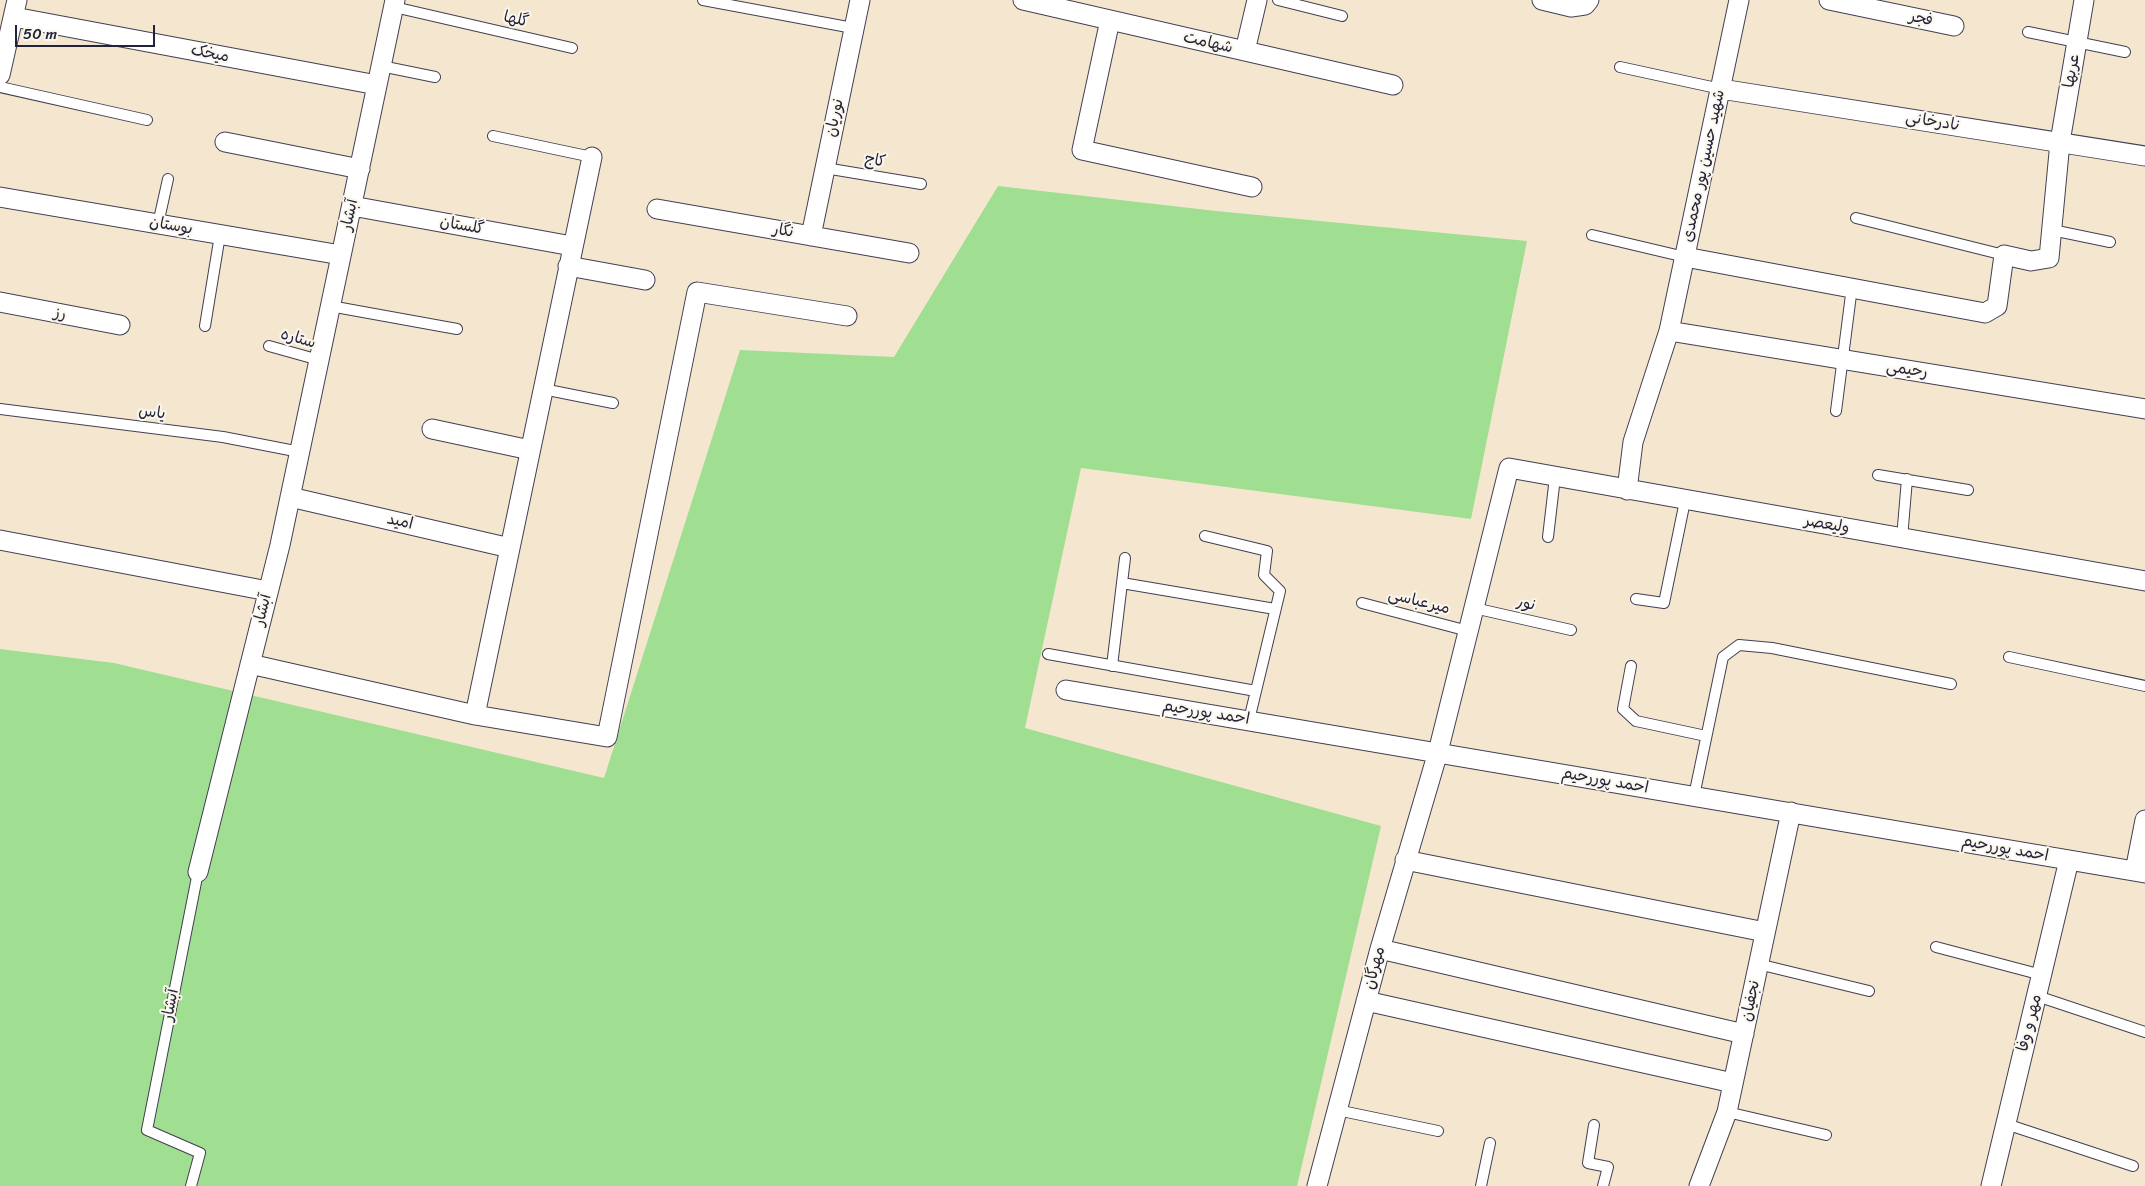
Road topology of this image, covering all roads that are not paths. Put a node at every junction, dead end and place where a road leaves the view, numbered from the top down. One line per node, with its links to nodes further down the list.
1 (703, 0): 17 (lane)
2 (860, 0): 17 (street, نوریان)
3 (1023, 0): 15 (street, شهامت)
4 (1257, 0): 21 (street)
5 (1278, 0): 14 (lane)
6 (1542, 0): 7 (street)
7 (1589, 0)
8 (1737, 0): 30 (street, شهید حسین پور محمدی)
9 (1829, 0): 11 (street, فجر)
10 (2084, 0): 19 (street, عربها)
11 (1857, 3): 16 (street, فجر)
12 (394, 4): 20 (lane, گلها); 23 (street, آبشار)
13 (16, 9): 25 (street); 27 (street, میخک)
14 (1342, 16)
15 (1110, 20): 21 (street, شهامت); 41 (street)
16 (1954, 26)
17 (853, 28): 37 (street, نوریان)
18 (2028, 32): 19 (lane)
19 (2077, 41): 22 (lane); 34 (street, عربها)
20 (572, 48)
21 (1245, 51): 28 (street, شهامت)
22 (2125, 52)
23 (381, 66): 26 (lane); 27 (street, آبشار)
24 (1620, 67): 30 (lane)
25 (0, 74)
26 (435, 77)
27 (377, 85): 38 (street, آبشار)
28 (1393, 85)
29 (0, 87): 31 (lane)
30 (1721, 89): 34 (street, نادرخانی); 56 (street, شهید حسین پور محمدی)
31 (147, 120)
32 (493, 136): 36 (lane)
33 (225, 142): 38 (street)
34 (2060, 142): 35 (street, نادرخانی); 47 (street, عربها)
35 (2145, 156)
36 (592, 157): 52 (street)
37 (825, 168): 40 (lane, کاج); 50 (street, نوریان)
38 (360, 169): 43 (street, آبشار)
39 (168, 179): 46 (lane)
40 (920, 184)
41 (1252, 187)
42 (0, 197): 46 (street, بوستان)
43 (352, 206): 52 (street, گلستان); 55 (street, آبشار)
44 (657, 209): 50 (street, نگار)
45 (1856, 218): 54 (lane)
46 (158, 224): 48 (street, بوستان)
47 (2052, 230): 51 (lane); 54 (street, عربها)
48 (220, 235): 55 (street, بوستان); 64 (lane)
49 (1592, 235): 56 (lane)
50 (810, 236): 53 (street, نگار)
51 (2110, 242)
52 (572, 246): 57 (street)
53 (909, 252)
54 (2004, 255): 59 (street)
55 (341, 256): 61 (street, آبشار)
56 (1685, 257): 59 (street); 66 (street, شهید حسین پور محمدی)
57 (568, 266): 58 (street); 70 (street)
58 (645, 280)
59 (1852, 287): 68 (lane)
60 (0, 302): 63 (street, رز)
61 (330, 306): 65 (lane); 69 (street, آبشار)
62 (847, 316): 110 (street)
63 (120, 325)
64 (204, 326)
65 (457, 329)
66 (1669, 331): 68 (street, رحیمی); 82 (street, شهید حسین پور محمدی)
67 (269, 346): 69 (lane, ستاره)
68 (1842, 359): 73 (street, رحیمی); 74 (lane)
69 (319, 360): 77 (street, آبشار)
70 (543, 389): 71 (lane); 76 (street)
71 (613, 403)
72 (0, 409): 77 (lane, یاس)
73 (2145, 409)
74 (1836, 411)
75 (432, 428): 76 (street)
76 (530, 450): 90 (street)
77 (300, 452): 84 (street, آبشار)
78 (1509, 468): 80 (street, ولیعصر); 97 (street, مهرگان)
79 (1878, 475): 81 (lane)
80 (1555, 477): 82 (street, ولیعصر); 87 (lane)
81 (1907, 478): 83 (lane); 88 (lane)
82 (1626, 490): 85 (street, ولیعصر)
83 (1968, 490)
84 (290, 497): 90 (street, امید); 94 (street, آبشار)
85 (1685, 501): 88 (street, ولیعصر); 95 (lane)
86 (1205, 536): 98 (lane)
87 (1548, 537)
88 (1902, 538): 92 (street, ولیعصر)
89 (0, 540): 94 (street)
90 (510, 548): 110 (street)
91 (1126, 558): 93 (lane)
92 (2145, 581)
93 (1122, 583): 98 (lane); 104 (lane)
94 (268, 591): 103 (street, آبشار)
95 (1636, 599)
96 (1362, 603): 99 (lane, میرعباسی)
97 (1474, 608): 99 (street, مهرگان); 100 (lane, نور)
98 (1275, 609): 109 (lane)
99 (1468, 630): 113 (street, مهرگان)
100 (1571, 630)
101 (1048, 654): 104 (lane)
102 (2009, 657): 107 (lane)
103 (250, 664): 110 (street); 119 (street, آبشار)
104 (1112, 666): 109 (lane)
105 (1631, 666): 112 (lane)
106 (1951, 684): 112 (lane)
107 (2145, 686)
108 (1066, 690): 111 (street, احمد پوررحیم)
109 (1256, 691): 111 (lane)
110 (475, 715)
111 (1249, 720): 113 (street, احمد پوررحیم)
112 (1706, 736): 114 (lane)
113 (1438, 752): 114 (street, احمد پوررحیم); 117 (street, مهرگان)
114 (1694, 796): 115 (street, احمد پوررحیم)
115 (1791, 812): 118 (street, احمد پوررحیم); 121 (street, نجفیان)
116 (2145, 820): 120 (street)
117 (1405, 860): 121 (street); 123 (street, مهرگان)
118 (2069, 860): 120 (street, احمد پوررحیم); 125 (street, مهر و وفا)
119 (198, 872): 140 (lane, آبشار)
120 (2140, 872)
121 (1765, 932): 124 (street, نجفیان)
122 (1936, 947): 125 (lane)
123 (1380, 949): 128 (street, مهرگان); 130 (street)
124 (1758, 964): 126 (lane); 130 (street, نجفیان)
125 (2042, 975): 127 (street, مهر و وفا)
126 (1869, 990)
127 (2037, 996): 129 (lane); 134 (street, مهر و وفا)
128 (1366, 1001): 131 (street); 132 (street, مهرگان)
129 (2145, 1032)
130 (1744, 1034): 131 (street, نجفیان)
131 (1733, 1083): 133 (street, نجفیان)
132 (1337, 1110): 136 (lane); 141 (street, مهرگان)
133 (1727, 1112): 137 (lane); 144 (street, نجفیان)
134 (2006, 1124): 139 (lane); 145 (street, مهر و وفا)
135 (1594, 1125): 143 (lane)
136 (1438, 1131)
137 (1826, 1135)
138 (1490, 1143): 142 (lane)
139 (2133, 1166)
140 (192, 1186)
141 (1318, 1186)
142 (1481, 1186)
143 (1603, 1186)
144 (1699, 1186)
145 (1991, 1186)

